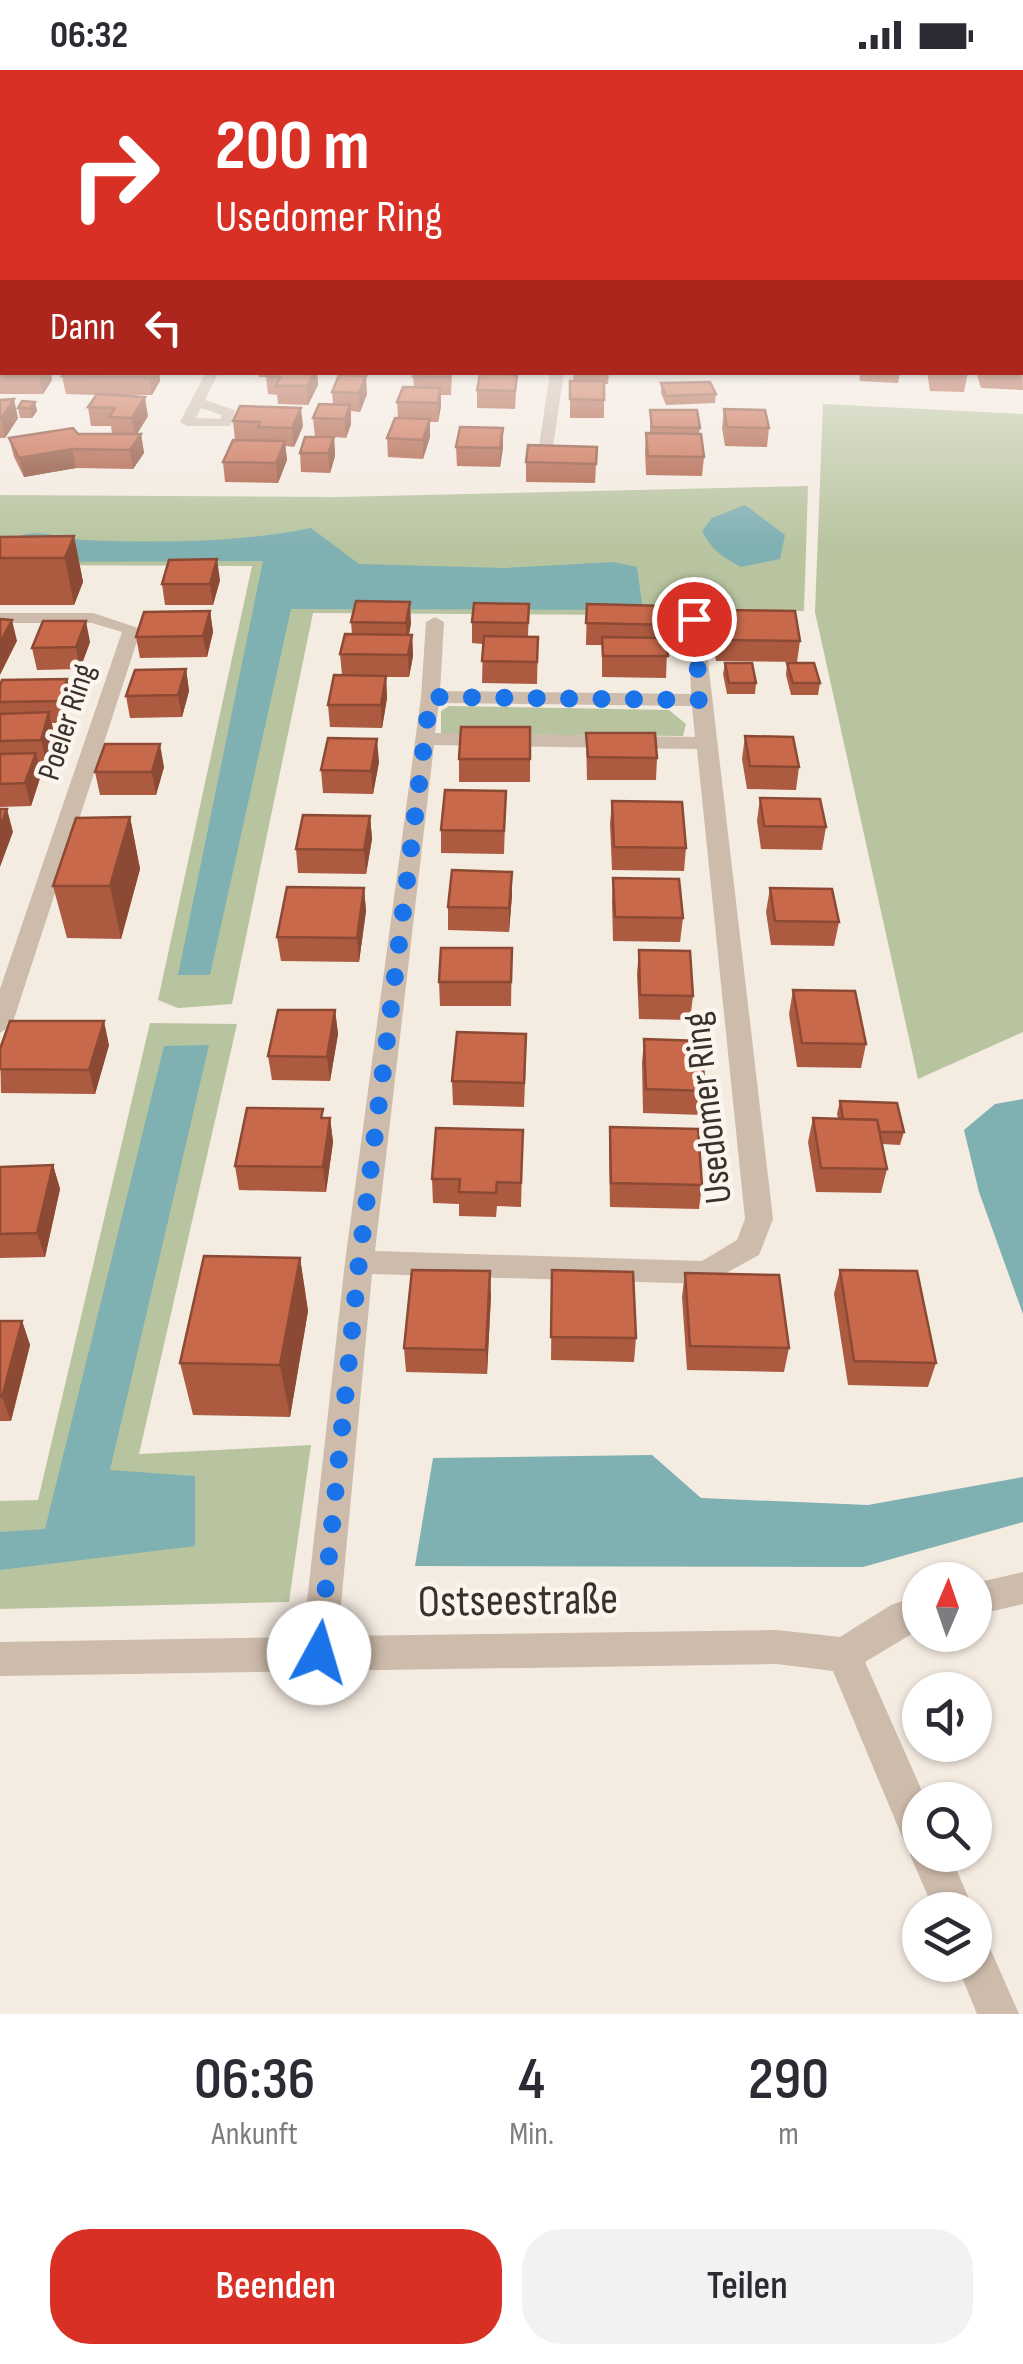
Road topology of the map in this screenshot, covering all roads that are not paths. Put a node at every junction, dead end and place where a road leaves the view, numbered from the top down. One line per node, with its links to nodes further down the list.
1 (211, 375): 3 (street)
2 (557, 375): 4 (street)
3 (197, 402)
4 (546, 446)
5 (0, 618): 12 (street, Poeler Ring)
6 (694, 619): 9 (street, Usedomer Ring)
7 (435, 622): 8 (street)
8 (430, 697): 9 (street); 10 (street)
9 (700, 700): 11 (street, Usedomer Ring)
10 (425, 739): 11 (street); 14 (street)
11 (702, 743): 14 (street, Usedomer Ring)
12 (10, 963): 13 (street, Poeler Ring)
13 (0, 1025)
14 (359, 1262): 18 (street)
15 (1023, 1588): 16 (street)
16 (992, 1595)
17 (902, 1616): 19 (street)
18 (319, 1653): 19 (street, Ostseestraße); 20 (street, Ostseestraße)
19 (844, 1655): 21 (street)
20 (0, 1659)
21 (902, 1790)
22 (984, 1982): 23 (street)
23 (998, 2014)

